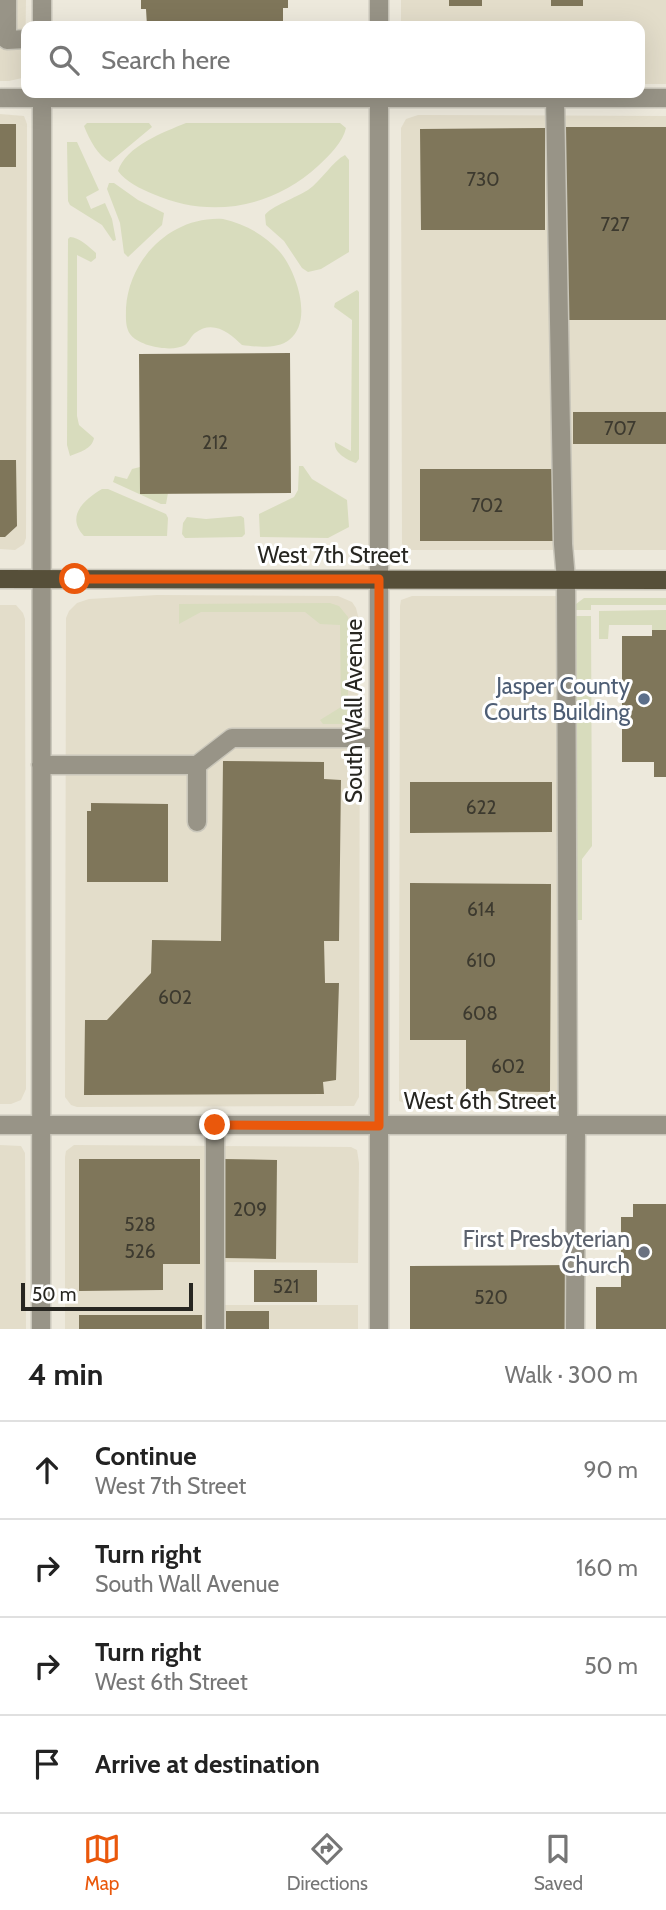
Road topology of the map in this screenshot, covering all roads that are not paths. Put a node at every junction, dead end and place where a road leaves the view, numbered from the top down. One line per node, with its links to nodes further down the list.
1 (7, 0): 4 (street)
2 (42, 0): 5 (street)
3 (379, 0): 6 (street)
4 (3, 21): 7 (street)
5 (42, 21)
6 (379, 21)
7 (21, 39)
8 (21, 96): 9 (street)
9 (0, 98)
10 (42, 98): 15 (street)
11 (379, 98): 16 (street, South Wall Avenue)
12 (555, 98): 13 (street); 17 (street)
13 (666, 98)
14 (0, 579): 15 (main road, West 7th Street)
15 (41, 579): 16 (main road, West 7th Street); 20 (street)
16 (379, 579): 17 (main road, West 7th Street); 19 (street, South Wall Avenue)
17 (566, 580): 18 (main road, West 7th Street); 26 (street)
18 (666, 580)
19 (379, 738): 21 (street); 28 (street, South Wall Avenue)
20 (41, 765): 21 (street); 24 (street)
21 (197, 765): 22 (street)
22 (197, 822)
23 (0, 1125): 24 (street, West 6th Street)
24 (41, 1125): 25 (street, West 6th Street); 29 (street)
25 (215, 1125): 28 (street, West 6th Street); 30 (street)
26 (572, 1125): 27 (street, West 6th Street); 28 (street, West 6th Street); 32 (street)
27 (666, 1125)
28 (379, 1126): 31 (street, South Wall Avenue)
29 (41, 1329)
30 (215, 1329)
31 (379, 1329)
32 (575, 1329)

